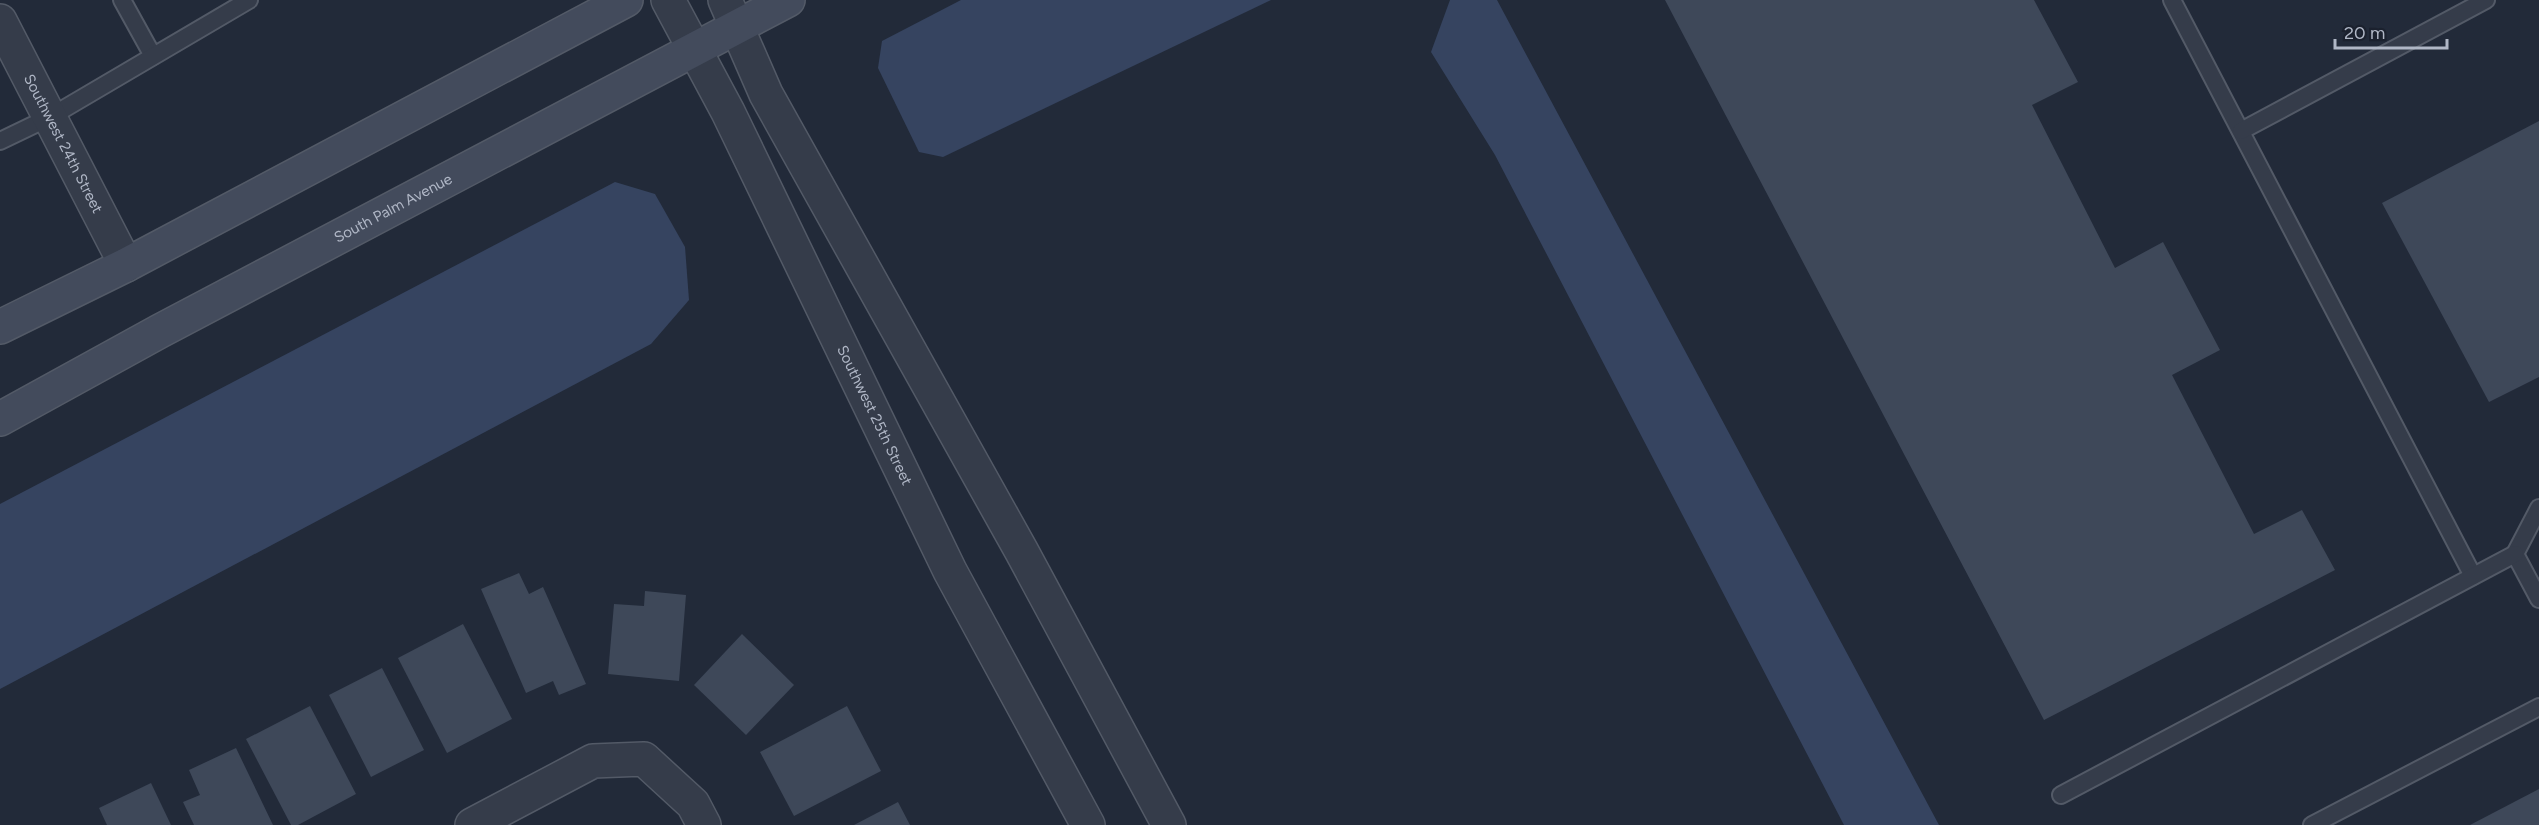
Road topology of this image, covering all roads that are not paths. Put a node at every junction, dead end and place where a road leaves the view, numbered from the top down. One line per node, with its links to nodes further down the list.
1 (122, 0): 11 (lane)
2 (249, 0): 11 (lane)
3 (626, 0): 15 (main road)
4 (668, 0): 10 (street, Southwest 25th Street)
5 (788, 0): 8 (main road, South Palm Avenue)
6 (2172, 0): 13 (lane)
7 (2486, 0): 13 (lane)
8 (731, 14): 10 (main road, South Palm Avenue); 27 (street)
9 (0, 21): 12 (street, Southwest 24th Street)
10 (695, 49): 17 (main road, South Palm Avenue); 26 (street, Southwest 25th Street)
11 (153, 56): 12 (lane)
12 (50, 117): 14 (lane); 15 (street, Southwest 24th Street)
13 (2241, 131): 20 (lane)
14 (0, 141)
15 (126, 265): 16 (main road)
16 (0, 327)
17 (0, 419)
18 (2539, 508): 19 (lane)
19 (2515, 554): 20 (lane); 21 (lane)
20 (2474, 576): 23 (lane)
21 (2539, 599)
22 (2539, 706): 28 (lane)
23 (2061, 795)
24 (472, 825): 25 (street)
25 (704, 825)
26 (1088, 825)
27 (1169, 825)
28 (2312, 825)

